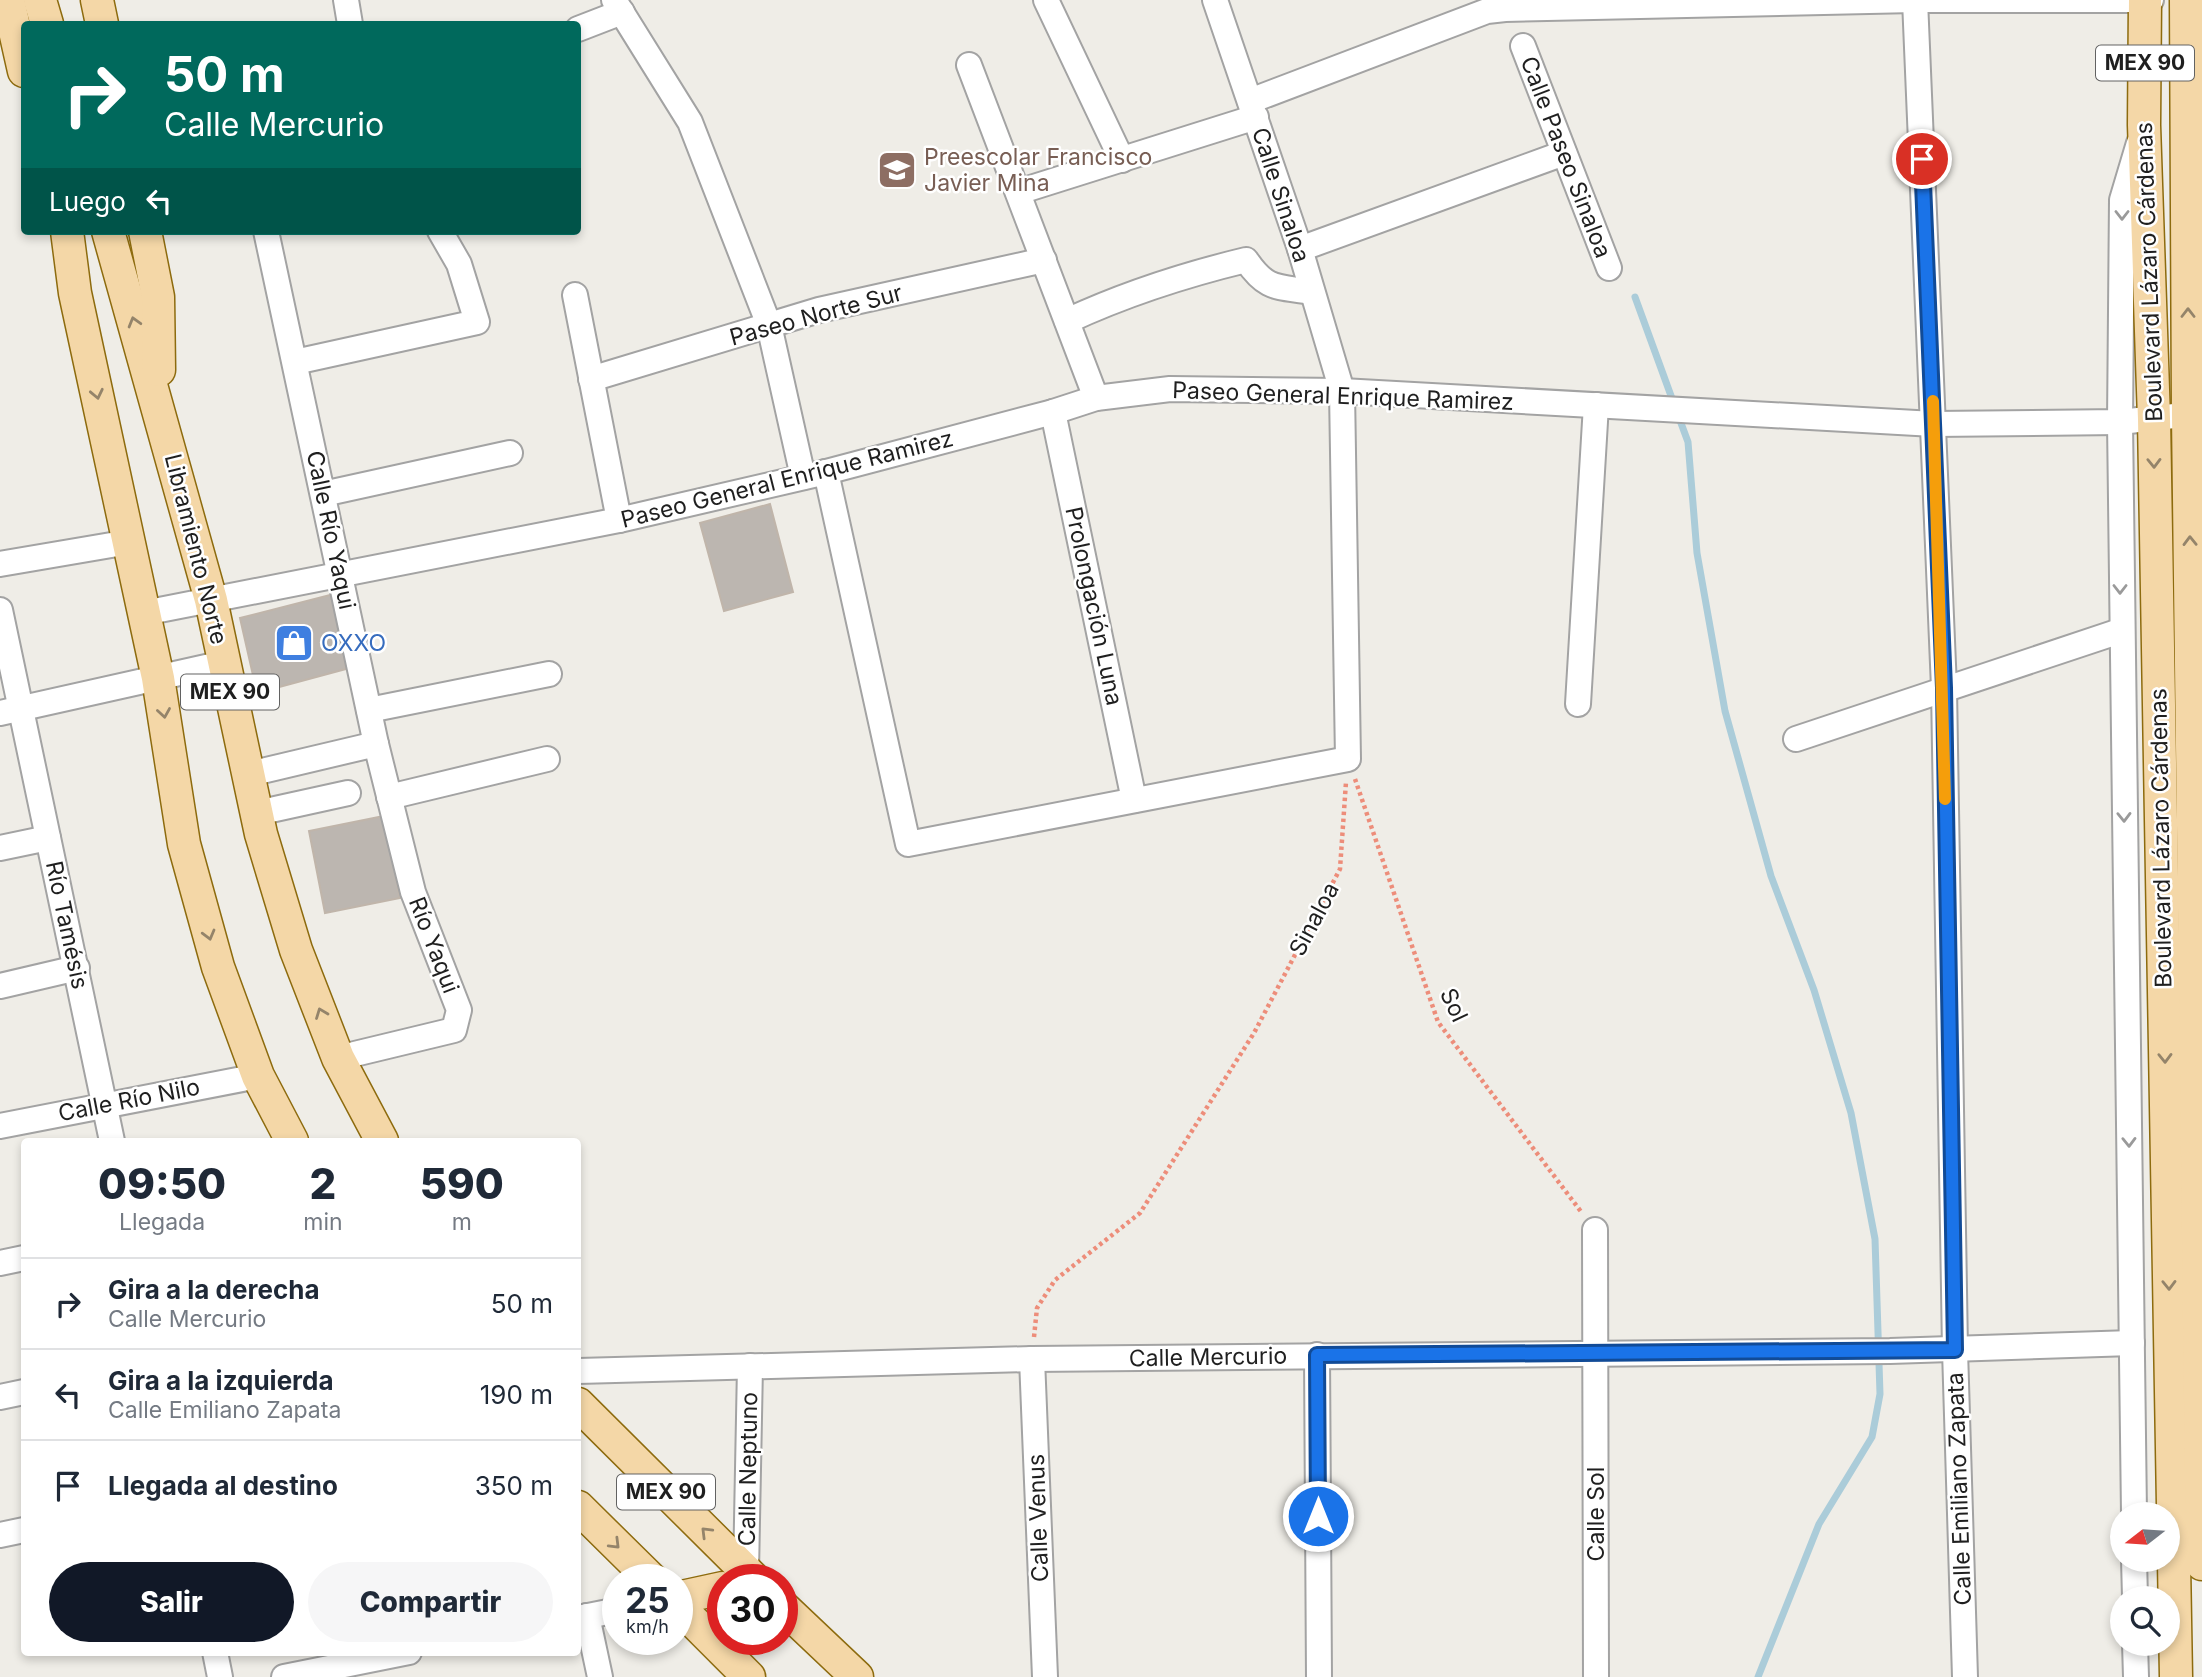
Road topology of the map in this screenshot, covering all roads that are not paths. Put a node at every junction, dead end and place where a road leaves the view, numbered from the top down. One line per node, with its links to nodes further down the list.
1 (8, 0): 16 (main road)
2 (39, 0): 11 (main road)
3 (97, 0): 12 (main road)
4 (346, 0): 13 (street)
5 (1046, 0): 22 (street)
6 (1215, 0): 18 (street, Calle Sinaloa)
7 (1915, 0): 8 (street); 18 (street); 49 (street, Calle Emiliano Zapata)
8 (2147, 0): 19 (main road, Boulevard Lázaro Cárdenas / MEX 90)
9 (2186, 0): 20 (main road, Boulevard Lázaro Cárdenas / MEX 90)
10 (618, 6): 14 (street); 38 (street)
11 (44, 21)
12 (101, 21)
13 (350, 21)
14 (581, 27)
15 (1523, 46): 21 (street, Calle Paseo Sinaloa)
16 (21, 58)
17 (969, 65): 24 (street)
18 (1253, 109): 22 (street); 31 (street, Calle Sinaloa)
19 (2144, 125): 47 (main road, Boulevard Lázaro Cárdenas / MEX 90); 48 (street, one-way to 48)
20 (2188, 130): 23 (street); 46 (main road, Boulevard Lázaro Cárdenas / MEX 90, one-way to 20)
21 (1564, 153): 31 (street); 33 (street, Calle Paseo Sinaloa)
22 (1122, 160): 24 (street)
23 (2202, 183)
24 (1018, 192): 32 (street)
25 (62, 235): 35 (main road)
26 (68, 235): 35 (main road, MEX 90)
27 (108, 235): 44 (main road, Libramiento Norte / MEX 90, one-way to 27)
28 (146, 235): 44 (main road)
29 (266, 235): 39 (street, Calle Río Yaqui)
30 (442, 235): 39 (street)
31 (1300, 249): 34 (street, Calle Sinaloa)
32 (1044, 260): 37 (street); 38 (street, Paseo Norte Sur)
33 (1609, 268)
34 (1312, 292): 37 (street); 41 (street, Calle Sinaloa)
35 (75, 293): 54 (main road, MEX 90, one-way to 54)
36 (575, 295): 40 (street)
37 (1067, 321): 42 (street)
38 (769, 325): 40 (street, Paseo Norte Sur); 51 (street)
39 (295, 362): 52 (street, Calle Río Yaqui)
40 (591, 379): 53 (street)
41 (1342, 391): 42 (street, Paseo General Enrique Ramirez); 43 (street, Paseo General Enrique Ramirez); 74 (street)
42 (1096, 398): 45 (street, Paseo General Enrique Ramirez)
43 (1597, 405): 49 (street, Paseo General Enrique Ramirez); 65 (street)
44 (160, 410): 57 (main road, Libramiento Norte / MEX 90)
45 (1053, 412): 51 (street, Paseo General Enrique Ramirez); 74 (street, Prolongación Luna)
46 (2195, 414): 47 (street, Paseo General Enrique Ramirez); 80 (main road, Boulevard Lázaro Cárdenas / MEX 90, one-way to 46)
47 (2154, 419): 48 (street, Paseo General Enrique Ramirez); 79 (main road, Boulevard Lázaro Cárdenas / MEX 90, one-way to 79)
48 (2120, 422): 49 (street, Paseo General Enrique Ramirez); 60 (street, one-way to 60)
49 (1934, 424): 64 (street, Calle Emiliano Zapata)
50 (510, 453): 52 (street)
51 (814, 475): 53 (street, Paseo General Enrique Ramirez); 74 (street)
52 (323, 494): 56 (street, Calle Río Yaqui)
53 (619, 520): 56 (street, Paseo General Enrique Ramirez)
54 (129, 542): 55 (street); 59 (main road, MEX 90)
55 (0, 564)
56 (341, 575): 57 (street, Paseo General Enrique Ramirez); 66 (street, Calle Río Yaqui)
57 (211, 600): 59 (street, Paseo General Enrique Ramirez); 61 (main road, Libramiento Norte / MEX 90)
58 (0, 610): 67 (street, Río Tamésis)
59 (144, 613): 63 (main road, MEX 90)
60 (2120, 631): 64 (street); 78 (street, one-way to 78)
61 (224, 663): 63 (street); 71 (main road, Libramiento Norte / MEX 90)
62 (549, 674): 66 (street)
63 (158, 677): 67 (street); 87 (main road, MEX 90, one-way to 87)
64 (1944, 688): 68 (street); 97 (street, Calle Emiliano Zapata)
65 (1578, 704)
66 (369, 710): 69 (street, Calle Río Yaqui)
67 (10, 711): 76 (street, Río Tamésis)
68 (1796, 739)
69 (376, 744): 71 (street); 73 (street, Río Yaqui)
70 (547, 760): 73 (street)
71 (249, 774): 75 (main road, Libramiento Norte / MEX 90)
72 (348, 793): 75 (street)
73 (389, 797): 86 (street, Río Yaqui)
74 (1134, 800)
75 (257, 813): 86 (main road, Libramiento Norte / MEX 90, one-way to 75)
76 (48, 838): 77 (street); 81 (street, Río Tamésis)
77 (0, 848)
78 (2126, 963): 79 (street); 83 (street)
79 (2163, 964): 80 (street); 84 (main road, Boulevard Lázaro Cárdenas / MEX 90)
80 (2199, 965): 85 (main road, Boulevard Lázaro Cárdenas / MEX 90)
81 (77, 968): 82 (street); 88 (street, Río Tamésis)
82 (0, 986)
83 (2127, 1002): 84 (street); 96 (street, one-way to 96)
84 (2164, 1007): 85 (street); 133 (main road, Boulevard Lázaro Cárdenas / MEX 90, one-way to 133)
85 (2199, 1011): 113 (main road, Boulevard Lázaro Cárdenas / MEX 90)
86 (338, 1058): 92 (main road, Libramiento Norte / MEX 90)
87 (258, 1076): 88 (street, Calle Río Nilo); 91 (main road, MEX 90)
88 (105, 1103): 89 (street, Calle Río Nilo); 90 (street, Río Tamésis)
89 (0, 1126)
90 (111, 1138)
91 (290, 1138)
92 (380, 1138)
93 (1595, 1230): 98 (street, Calle Sol)
94 (21, 1259): 95 (street)
95 (0, 1263)
96 (2132, 1343): 97 (street, Calle Mercurio); 106 (street)
97 (1955, 1350): 98 (street, Calle Mercurio); 131 (street, Calle Emiliano Zapata)
98 (1596, 1352): 99 (street, Calle Mercurio); 130 (street, Calle Sol)
99 (1317, 1355): 100 (street, Calle Mercurio); 129 (street)
100 (1032, 1359): 101 (street, Calle Mercurio); 128 (street, Calle Venus)
101 (750, 1366): 102 (street, Calle Mercurio); 112 (street, Calle Neptuno)
102 (581, 1371)
103 (21, 1393): 104 (street)
104 (0, 1397)
105 (581, 1407): 111 (main road, MEX 90, one-way to 105)
106 (2134, 1502)
107 (581, 1510): 110 (main road, MEX 90, one-way to 110)
108 (21, 1531): 109 (street)
109 (0, 1535)
110 (636, 1564)
111 (726, 1564)
112 (742, 1564)
113 (2202, 1564)
114 (602, 1613): 115 (street)
115 (582, 1617): 124 (street)
116 (693, 1621): 125 (main road)
117 (798, 1621): 127 (main road)
118 (798, 1637): 126 (main road)
119 (216, 1656): 122 (street)
120 (389, 1656): 123 (street)
121 (2135, 1656): 132 (street)
122 (220, 1677)
123 (284, 1677)
124 (600, 1677)
125 (749, 1677)
126 (839, 1677)
127 (857, 1677)
128 (1045, 1677)
129 (1319, 1677)
130 (1596, 1677)
131 (1965, 1677)
132 (2136, 1677)
133 (2176, 1677)

